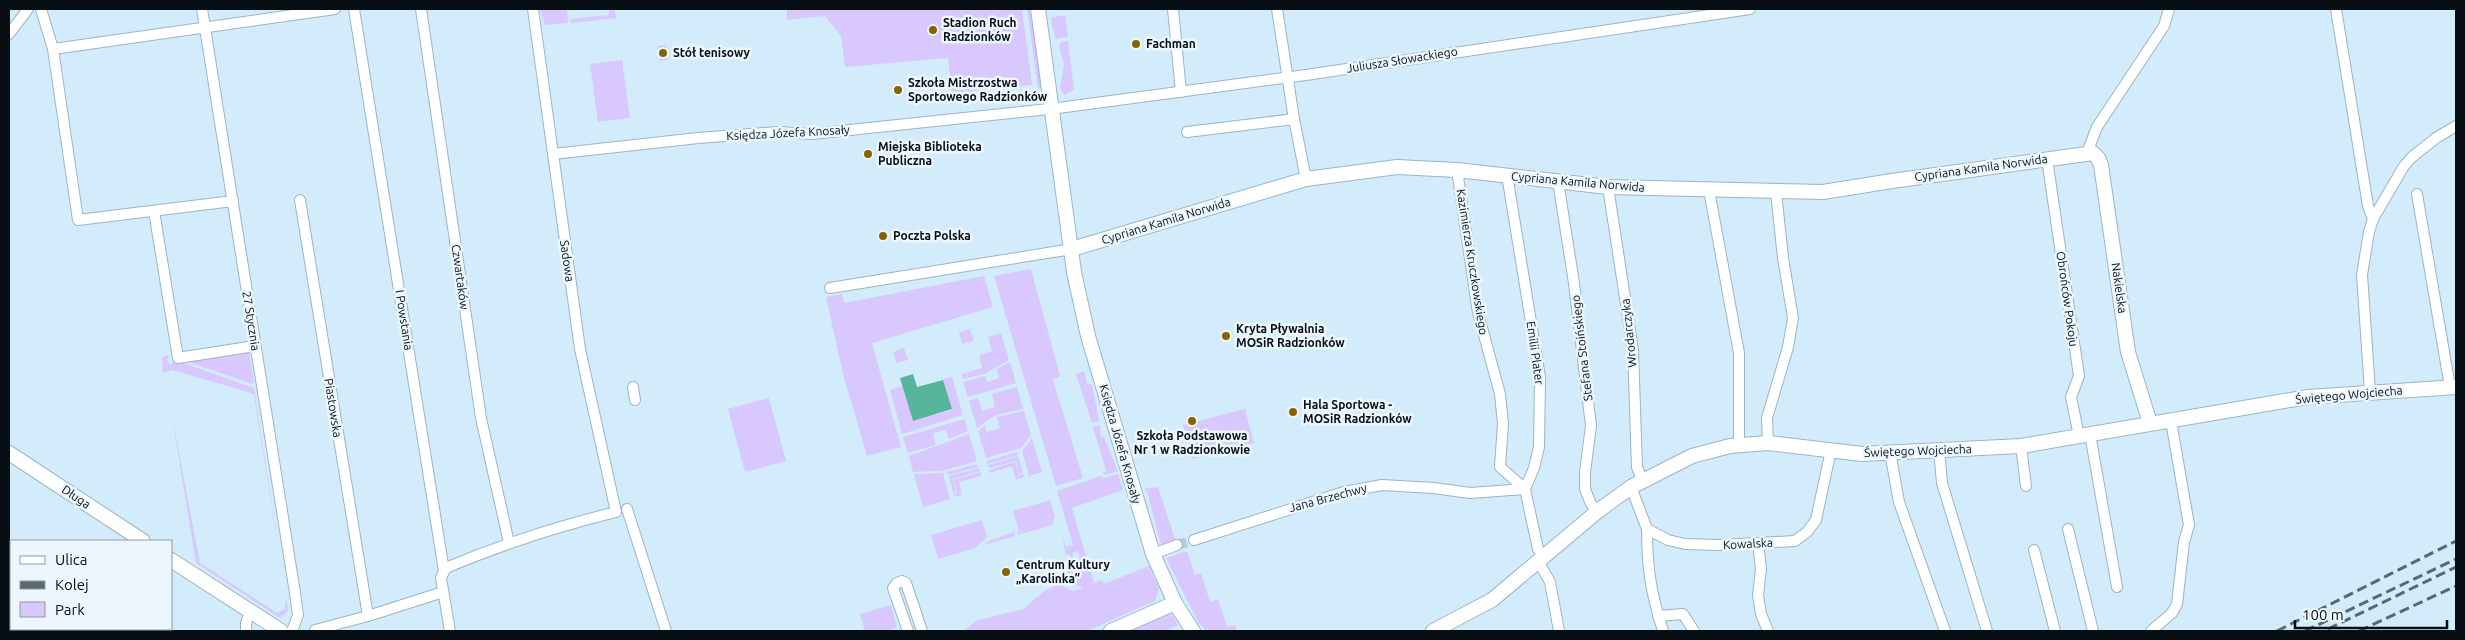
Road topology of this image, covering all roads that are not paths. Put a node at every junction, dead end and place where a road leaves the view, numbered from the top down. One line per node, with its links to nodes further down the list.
1 (28, 9): 15 (street)
2 (41, 9): 16 (street)
3 (202, 9): 14 (street, 27 Stycznia)
4 (335, 9): 14 (street)
5 (354, 9): 71 (street, I Powstania)
6 (421, 9): 64 (street, Czwartaków)
7 (533, 9): 24 (street, Sadowa)
8 (1038, 9): 19 (street, Księdza Józefa Knosały)
9 (1173, 9): 18 (street)
10 (1277, 9): 17 (street)
11 (1750, 9): 17 (street, Juliusza Słowackiego)
12 (2169, 9): 23 (street)
13 (2336, 9): 37 (street)
14 (204, 26): 16 (street); 35 (street, 27 Stycznia)
15 (9, 34)
16 (53, 49): 36 (street)
17 (1288, 77): 18 (street, Juliusza Słowackiego); 20 (street)
18 (1181, 92): 19 (street, Juliusza Słowackiego)
19 (1052, 107): 24 (street, Księdza Józefa Knosały); 38 (street, Księdza Józefa Knosały)
20 (1294, 119): 22 (street); 28 (street)
21 (2456, 126): 37 (street)
22 (1187, 132)
23 (2090, 153): 25 (street, Cypriana Kamila Norwida); 46 (street, Nakielska)
24 (553, 154): 58 (street, Sadowa)
25 (2047, 159): 32 (street, Cypriana Kamila Norwida); 47 (street, Obrońców Pokoju)
26 (1457, 170): 27 (street, Cypriana Kamila Norwida); 28 (street, Cypriana Kamila Norwida); 57 (street, Kazimierza Kruczkowskiego)
27 (1507, 175): 29 (street, Cypriana Kamila Norwida); 57 (street, Emilii Plater)
28 (1306, 179): 38 (street, Cypriana Kamila Norwida)
29 (1558, 181): 30 (street, Cypriana Kamila Norwida); 59 (street, Stefana Stoińskiego)
30 (1608, 187): 31 (street, Cypriana Kamila Norwida); 55 (street, Wrodarczyka)
31 (1709, 190): 32 (street, Cypriana Kamila Norwida); 49 (street)
32 (1776, 192): 48 (street)
33 (2417, 194): 41 (street)
34 (300, 200): 76 (street, Piastowska)
35 (233, 201): 36 (street); 40 (street, 27 Stycznia)
36 (154, 210): 40 (street)
37 (2373, 219): 43 (street)
38 (1072, 249): 39 (street); 68 (street, Księdza Józefa Knosały)
39 (830, 288)
40 (255, 346): 82 (street, 27 Stycznia)
41 (2453, 387): 43 (street, Świętego Wojciecha)
42 (633, 388): 44 (street)
43 (2370, 392): 45 (street, Świętego Wojciecha)
44 (635, 400)
45 (2171, 421): 46 (street, Świętego Wojciecha); 97 (street)
46 (2150, 423): 47 (street, Świętego Wojciecha)
47 (2085, 435): 50 (street, Świętego Wojciecha); 72 (street, Obrońców Pokoju)
48 (1768, 442): 49 (street, Świętego Wojciecha); 52 (street, Świętego Wojciecha)
49 (1739, 445): 55 (street, Świętego Wojciecha)
50 (2021, 446): 51 (street, Świętego Wojciecha); 56 (street)
51 (1940, 449): 53 (street, Świętego Wojciecha); 94 (street)
52 (1831, 450): 53 (street, Świętego Wojciecha); 65 (street, Kowalska)
53 (1890, 452): 93 (street)
54 (9, 453): 62 (street, Długa)
55 (1636, 484): 59 (street, Świętego Wojciecha); 60 (street)
56 (2026, 486)
57 (1525, 489): 63 (street, Jana Brzechwy); 69 (street)
58 (622, 510): 64 (street); 84 (street, Sadowa)
59 (1598, 512): 69 (street, Świętego Wojciecha)
60 (1647, 529): 65 (street, Kowalska); 77 (street)
61 (2068, 529): 96 (street)
62 (140, 540)
63 (1194, 540)
64 (509, 542): 71 (street)
65 (1758, 543): 92 (street)
66 (1177, 545): 68 (street)
67 (2034, 550): 95 (street)
68 (1153, 554): 74 (street, Księdza Józefa Knosały)
69 (1541, 559): 78 (street, Świętego Wojciecha); 89 (street)
70 (172, 561): 75 (street)
71 (444, 571): 73 (street, I Powstania)
72 (2117, 587)
73 (443, 592): 76 (street); 83 (street, I Powstania)
74 (1175, 603): 87 (street); 88 (street, Księdza Józefa Knosały)
75 (250, 612): 80 (street); 81 (street)
76 (368, 616): 79 (street)
77 (1658, 616): 90 (street); 91 (street)
78 (1442, 629)
79 (315, 630)
80 (246, 631)
81 (281, 631)
82 (292, 631)
83 (450, 631)
84 (666, 631)
85 (908, 631): 86 (street)
86 (922, 631)
87 (1111, 631)
88 (1193, 631)
89 (1559, 631)
90 (1663, 631)
91 (1694, 631)
92 (1768, 631)
93 (1945, 631)
94 (1987, 631)
95 (2054, 631)
96 (2093, 631)
97 (2151, 631)

